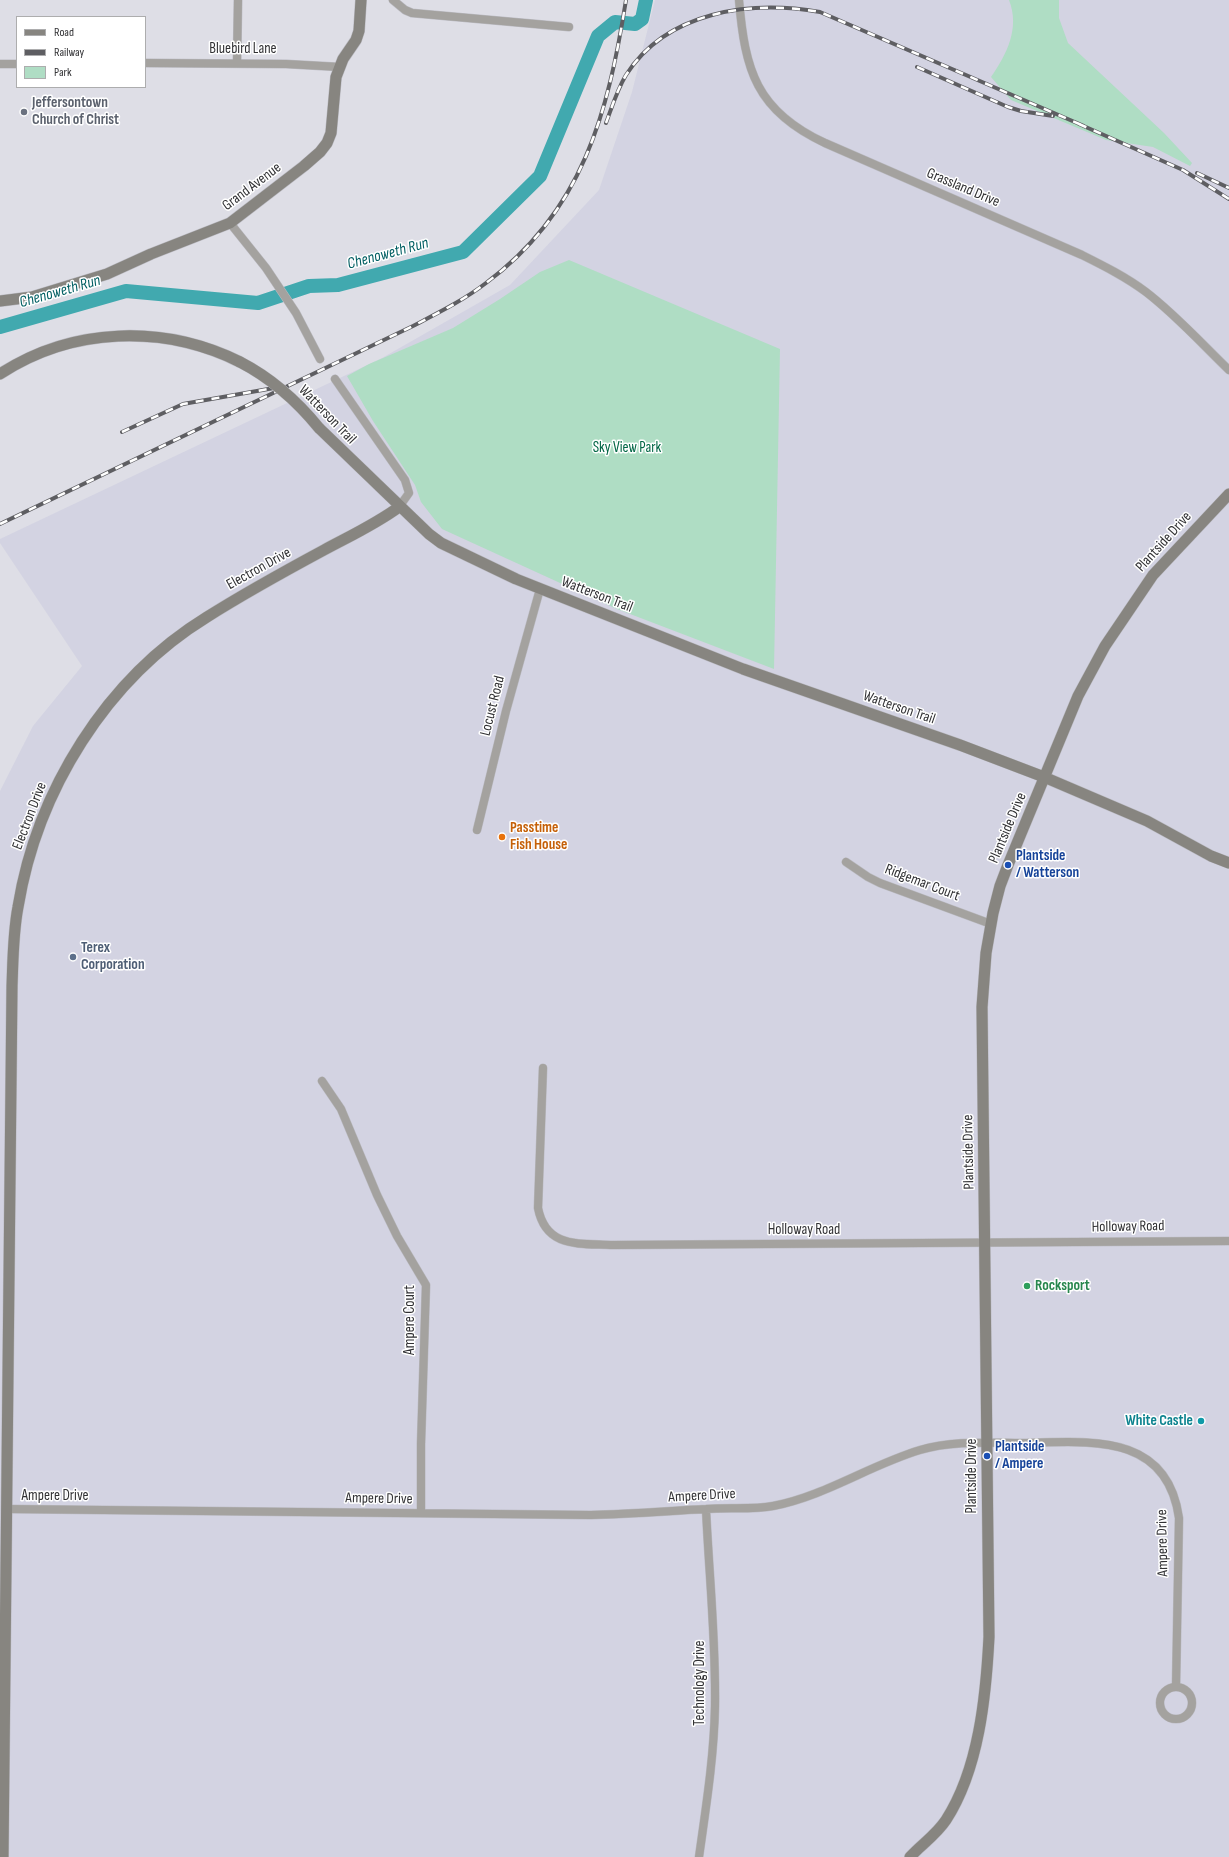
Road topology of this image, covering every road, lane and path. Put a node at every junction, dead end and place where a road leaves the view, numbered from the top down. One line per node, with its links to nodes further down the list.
1 (238, 0): 7 (street)
2 (361, 0): 10 (street, Grand Avenue)
3 (393, 0): 5 (street)
4 (739, 0): 14 (street, Grassland Drive)
5 (569, 27)
6 (146, 63): 7 (street, Bluebird Lane)
7 (237, 63): 10 (street, Bluebird Lane)
8 (0, 64): 9 (street)
9 (16, 64)
10 (340, 67): 11 (street, Grand Avenue)
11 (230, 223): 12 (street, Grand Avenue); 13 (street)
12 (0, 301)
13 (320, 359)
14 (1229, 370)
15 (0, 374): 18 (street, Watterson Trail, bridge)
16 (335, 379): 18 (street)
17 (1229, 494): 20 (street, Plantside Drive)
18 (399, 507): 19 (street, Watterson Trail); 30 (street, Electron Drive)
19 (540, 589): 20 (street, Watterson Trail); 21 (street, Locust Road)
20 (1044, 777): 23 (street, Watterson Trail); 24 (street, Plantside Drive)
21 (478, 830)
22 (846, 862): 24 (street, Ridgemar Court)
23 (1229, 863)
24 (991, 924): 28 (street, Plantside Drive)
25 (543, 1068): 28 (street, Holloway Road)
26 (322, 1081): 32 (street, Ampere Court)
27 (1229, 1241): 28 (street, Holloway Road)
28 (985, 1244): 29 (street, Plantside Drive)
29 (986, 1443): 31 (street, Ampere Drive); 34 (street, Ampere Drive); 37 (street, Plantside Drive)
30 (6, 1509): 32 (street, Ampere Drive); 33 (street, Electron Drive)
31 (706, 1509): 32 (street, Ampere Drive); 36 (street, Technology Drive)
32 (421, 1513)
33 (2, 1662): 35 (street, Electron Drive)
34 (1176, 1687)
35 (3, 1857)
36 (699, 1857)
37 (910, 1857)

